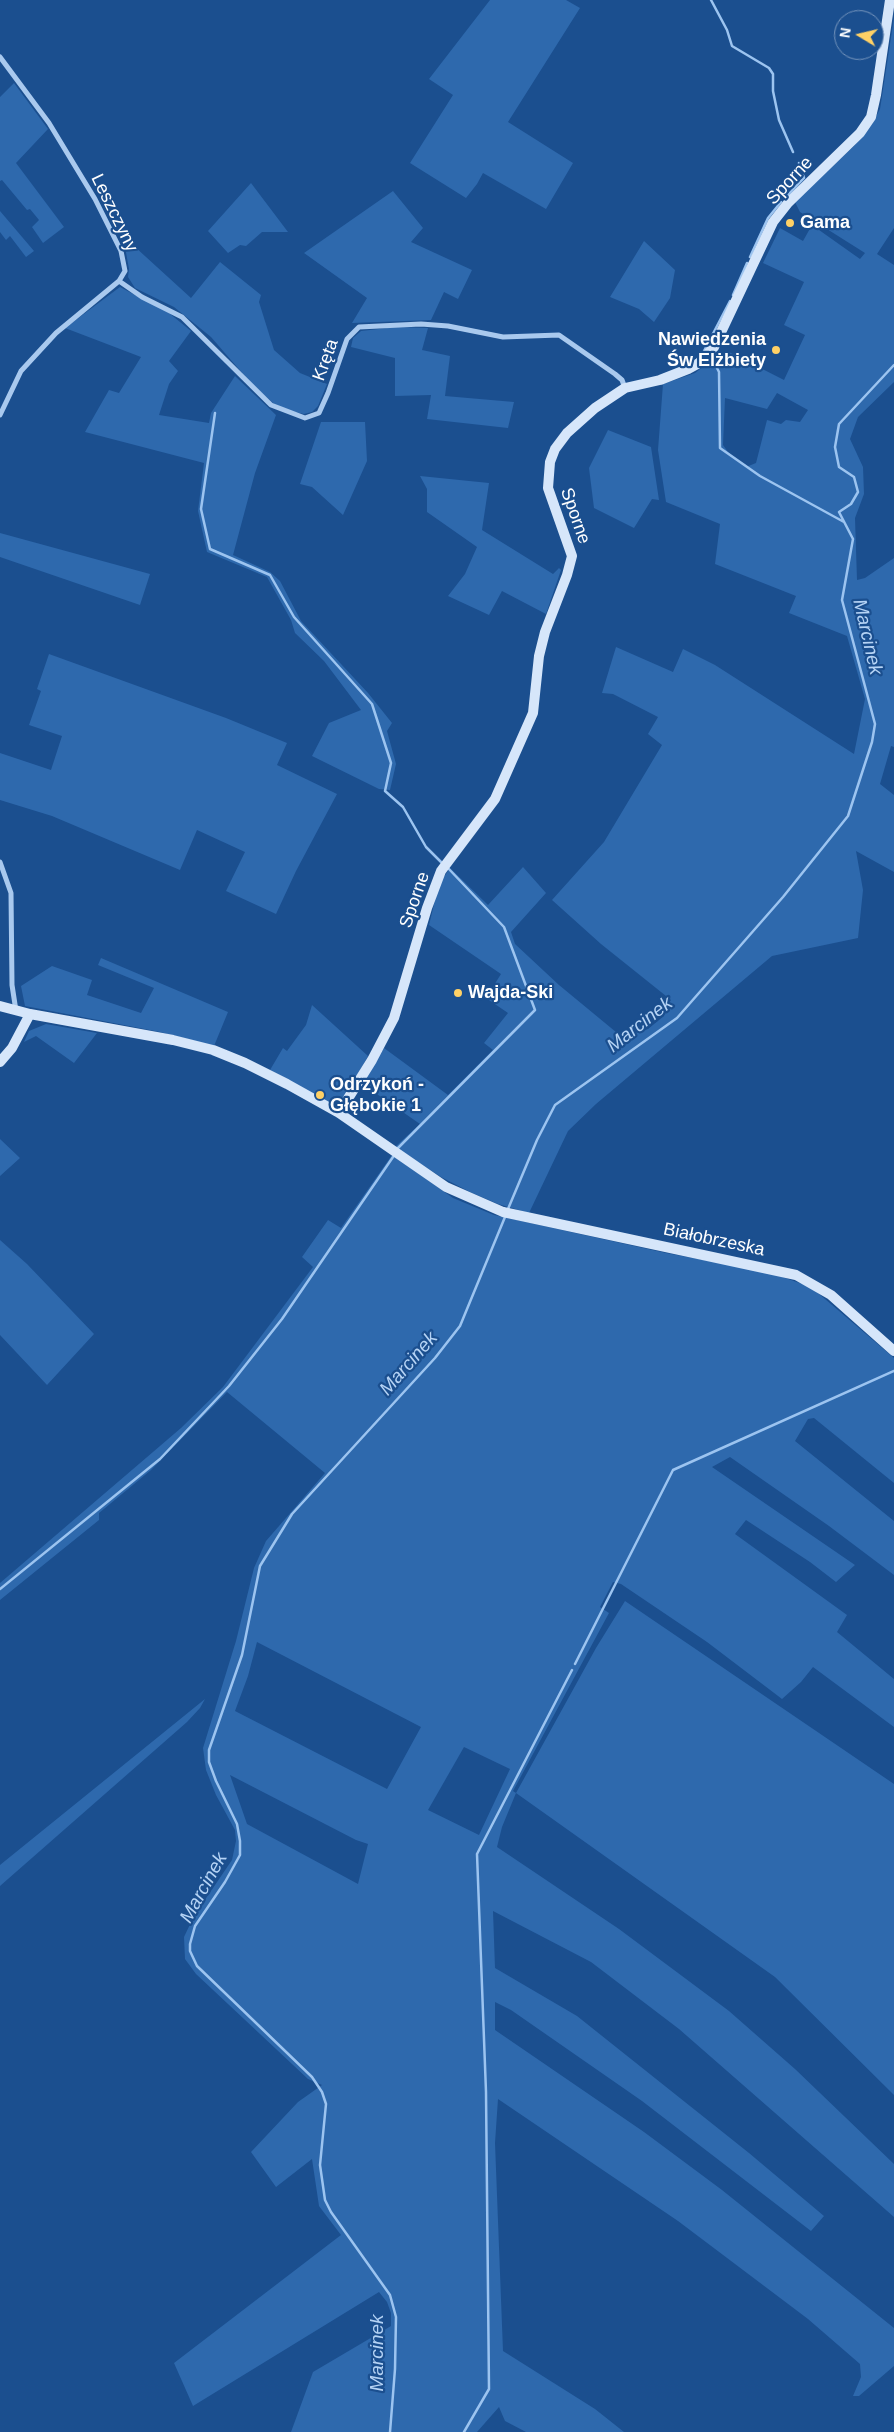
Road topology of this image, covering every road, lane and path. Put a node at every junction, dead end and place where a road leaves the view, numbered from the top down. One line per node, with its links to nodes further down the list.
1 (890, 0): 4 (street, Sporne)
2 (0, 57): 3 (street, Leszczyny)
3 (119, 281): 4 (street, Kręta); 5 (street, Leszczyny)
4 (625, 388): 11 (street, Sporne)
5 (0, 415)
6 (0, 862): 8 (street)
7 (0, 1006): 8 (street, Białobrzeska)
8 (16, 1011): 9 (street, Białobrzeska)
9 (30, 1014): 10 (street); 11 (street, Białobrzeska)
10 (0, 1062)
11 (341, 1110): 12 (street, Białobrzeska)
12 (894, 1351)

